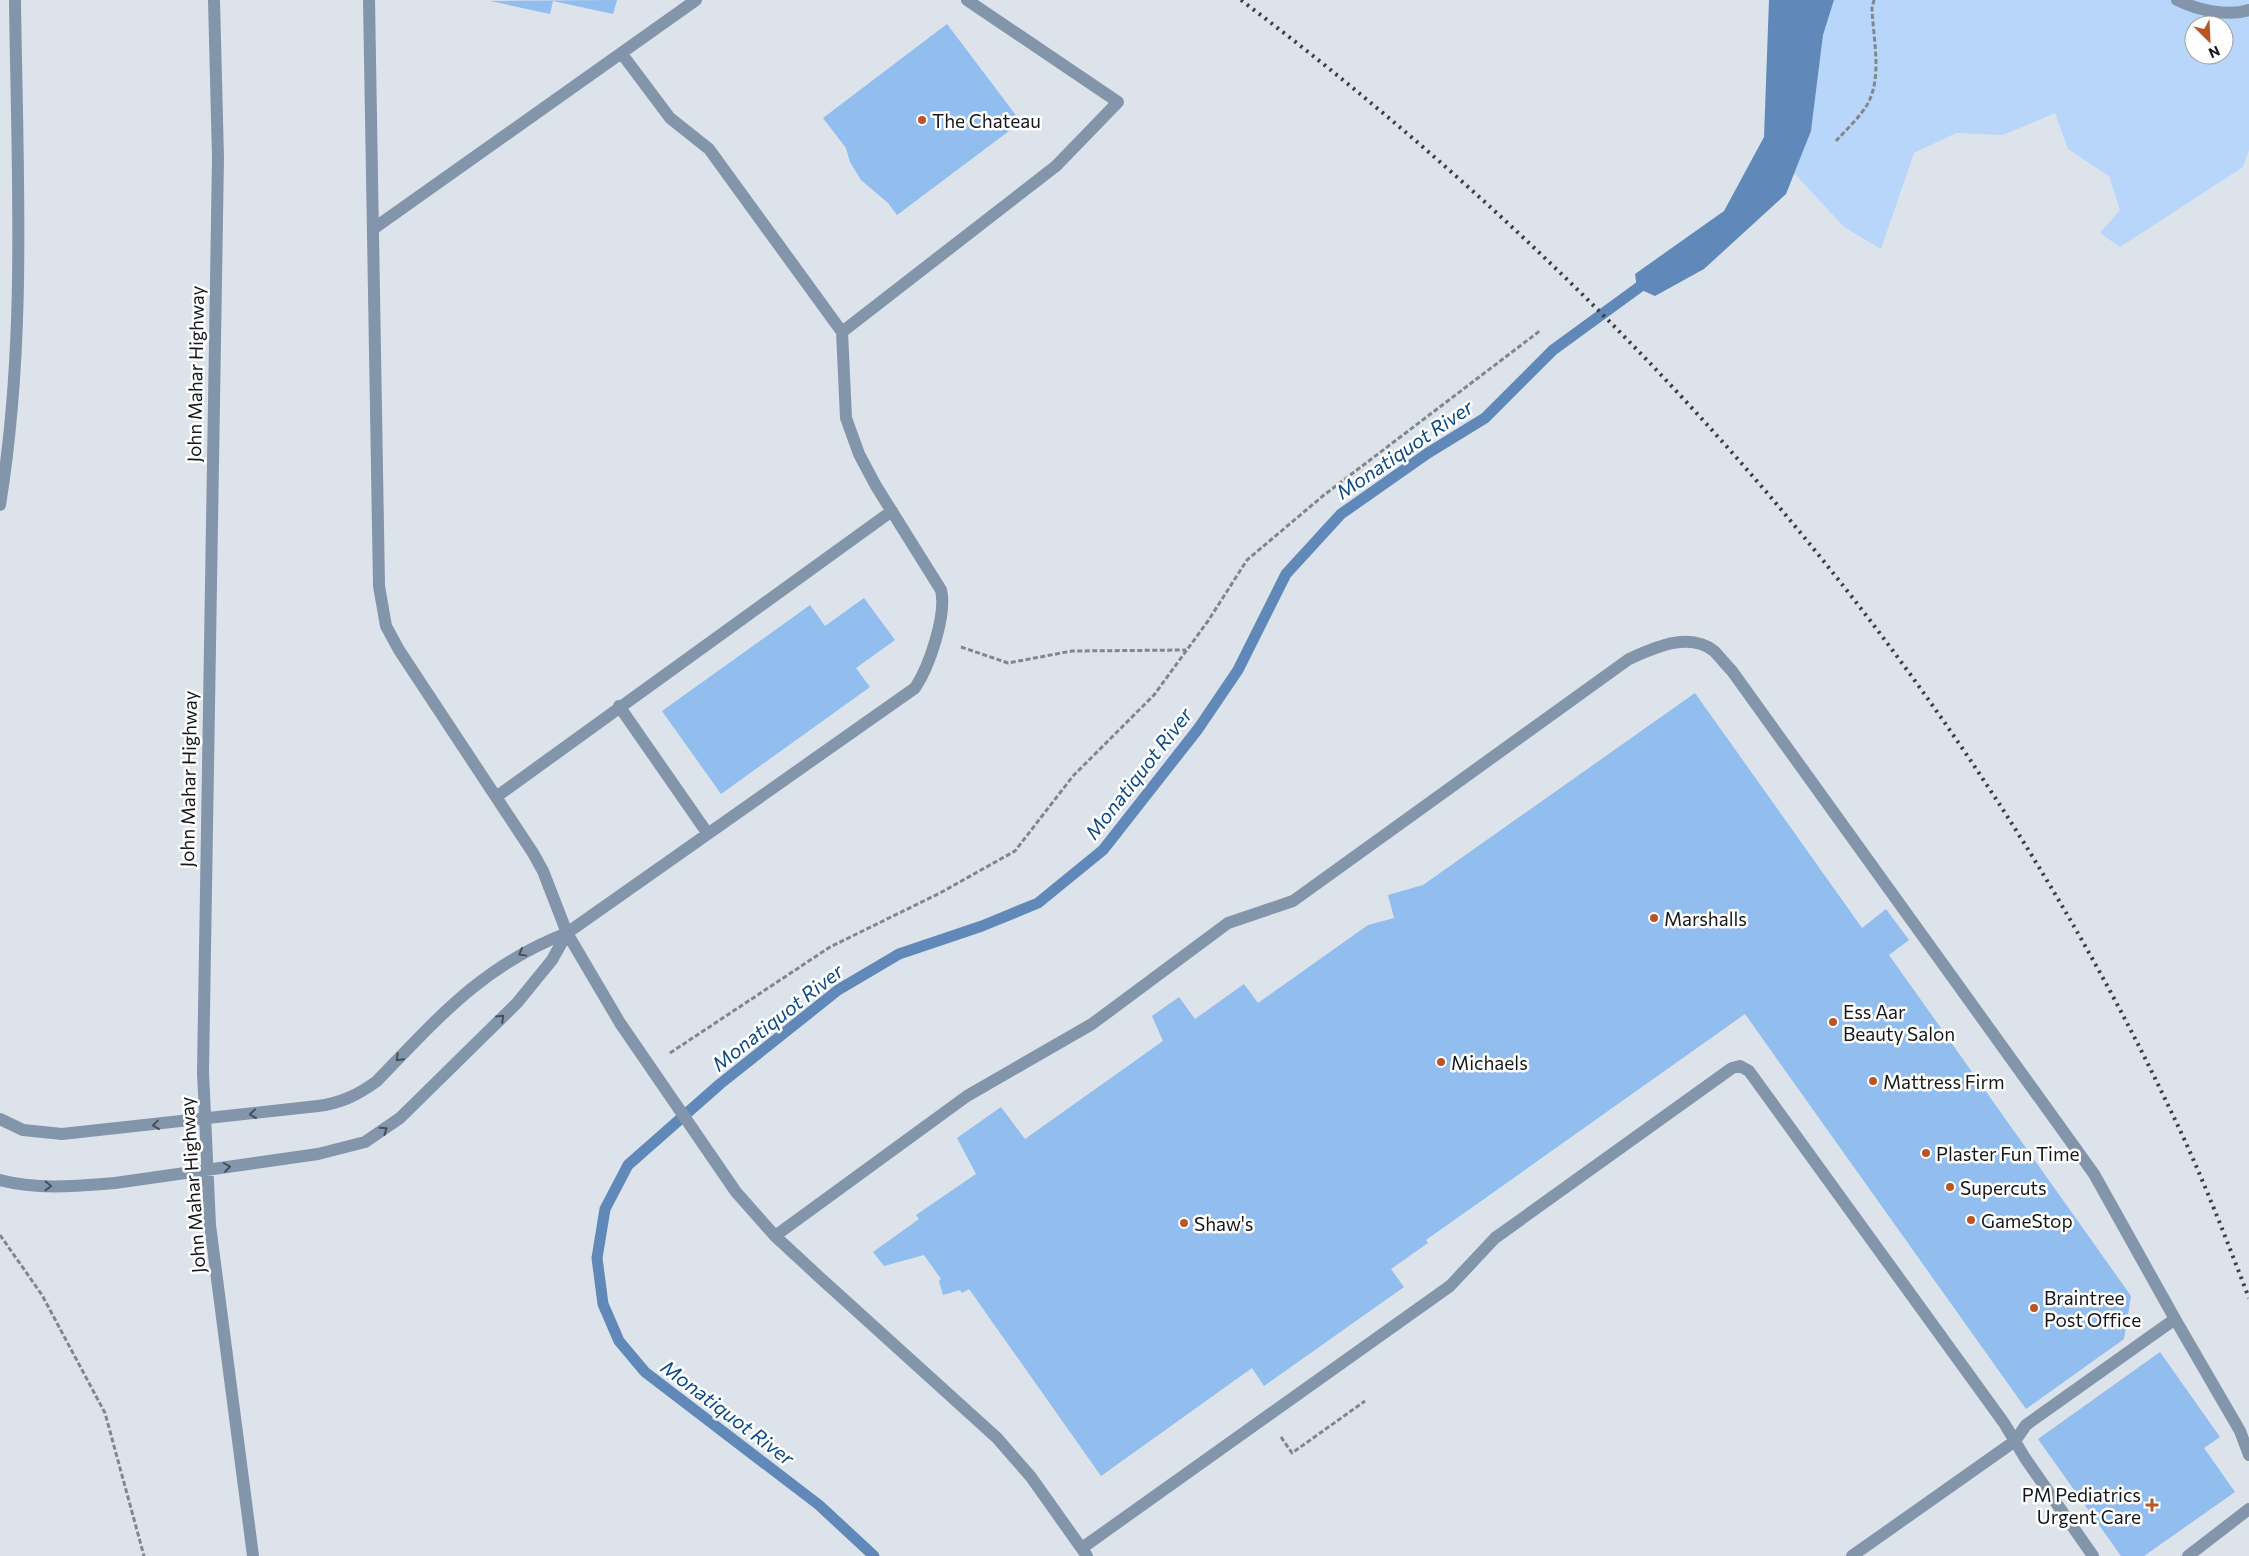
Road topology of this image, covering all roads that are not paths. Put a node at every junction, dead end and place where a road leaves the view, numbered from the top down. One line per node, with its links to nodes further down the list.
1 (15, 0): 11 (street)
2 (214, 0): 17 (street, John Mahar Highway)
3 (369, 0): 9 (street)
4 (696, 0): 8 (street)
5 (967, 0): 10 (street)
6 (2177, 0): 7 (street)
7 (2249, 10)
8 (622, 54): 9 (street); 10 (street)
9 (373, 229): 14 (street)
10 (842, 332): 12 (street)
11 (0, 505)
12 (892, 511): 13 (street); 15 (street)
13 (619, 706): 14 (street); 15 (street)
14 (496, 796): 16 (street)
15 (708, 834): 16 (street)
16 (567, 933): 17 (street, one-way to 17); 19 (street, one-way to 16); 21 (street)
17 (205, 1119): 18 (street, one-way to 18); 19 (street, John Mahar Highway)
18 (0, 1120)
19 (207, 1170): 20 (street, one-way to 19); 27 (street, John Mahar Highway)
20 (0, 1180)
21 (775, 1236): 22 (street); 26 (street)
22 (2175, 1319): 23 (street); 24 (street)
23 (2015, 1441): 26 (street); 28 (street); 29 (street)
24 (2249, 1455)
25 (2249, 1509): 30 (street)
26 (1084, 1552)
27 (253, 1556)
28 (1852, 1556)
29 (2092, 1556)
30 (2188, 1556)

